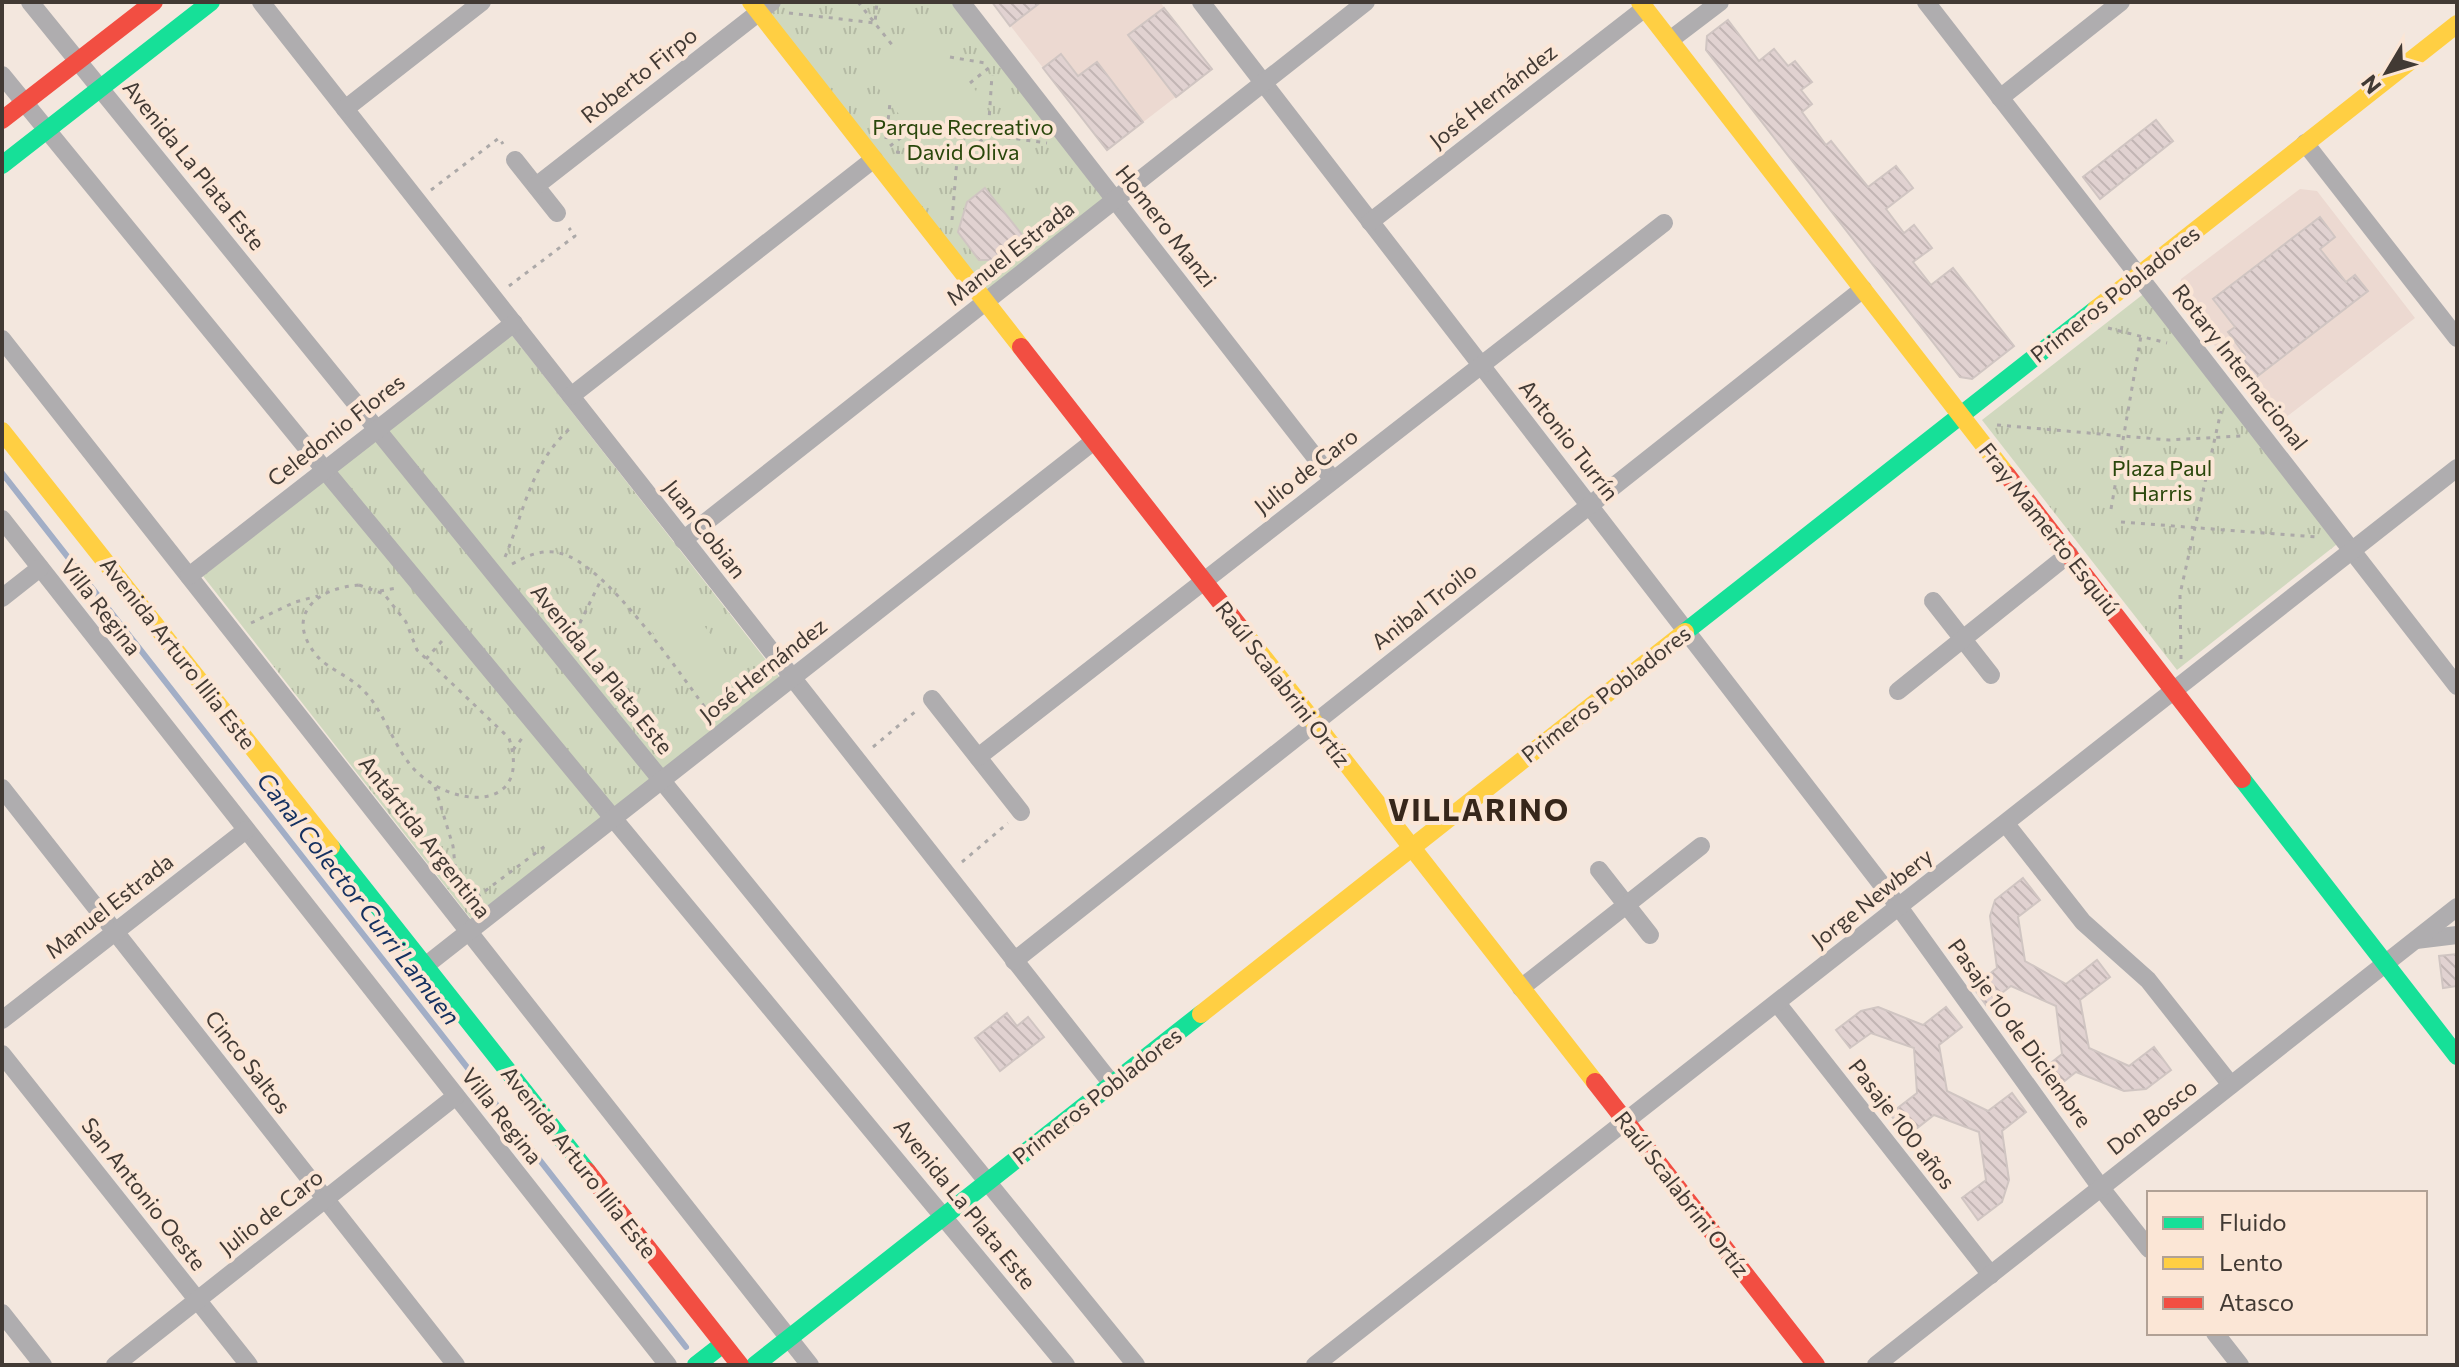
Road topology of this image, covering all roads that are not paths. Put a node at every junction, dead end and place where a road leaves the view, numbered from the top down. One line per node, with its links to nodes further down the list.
1 (30, 2): 16 (street, Avenida La Plata Este)
2 (154, 2): 16 (street)
3 (211, 2): 19 (street)
4 (261, 2): 22 (street, Juan Cobian)
5 (482, 2): 22 (street)
6 (961, 2): 30 (street, Homero Manzi)
7 (1201, 2): 18 (street, Antonio Turrín)
8 (1366, 2): 18 (street, Manuel Estrada)
9 (1720, 2): 15 (street)
10 (1926, 2): 20 (street, Rotary Internacional)
11 (2121, 2): 20 (street)
12 (761, 5): 26 (street, Raúl Scalabrini Ortíz); 29 (street, Roberto Firpo)
13 (1643, 5): 15 (street, Fray Mamerto Esquiú); 32 (street, José Hernández)
14 (2457, 24): 25 (street, Primeros Pobladores)
15 (1670, 40): 35 (street, Fray Mamerto Esquiú)
16 (78, 61): 19 (street, Avenida La Plata Este); 21 (street)
17 (2, 75): 21 (street, Avenida La Plata Este)
18 (1263, 83): 30 (street, Manuel Estrada); 32 (street, Antonio Turrín)
19 (100, 88): 24 (street); 43 (street, Avenida La Plata Este)
20 (2000, 98): 34 (street, Rotary Internacional)
21 (25, 103): 23 (street); 24 (street, Avenida La Plata Este)
22 (345, 109): 37 (street, Juan Cobian)
23 (2, 120)
24 (47, 130): 28 (street); 47 (street, Avenida La Plata Este)
25 (2305, 143): 34 (street, Primeros Pobladores); 38 (street)
26 (879, 155): 36 (street, Raúl Scalabrini Ortíz); 41 (street)
27 (515, 160): 29 (street)
28 (2, 165)
29 (536, 186): 31 (street)
30 (1115, 200): 36 (street, Manuel Estrada); 48 (street, Homero Manzi)
31 (557, 213)
32 (1370, 222): 40 (street, Antonio Turrín)
33 (1664, 223): 40 (street, Julio de Caro)
34 (2138, 276): 42 (street, Primeros Pobladores); 52 (street, Rotary Internacional)
35 (1863, 289): 42 (street, Fray Mamerto Esquiú); 49 (street, Anibal Troilo)
36 (986, 302): 45 (street, Raúl Scalabrini Ortíz); 51 (street, Manuel Estrada)
37 (514, 323): 41 (street, Juan Cobian); 43 (street, Celedonio Flores)
38 (2457, 338)
39 (2, 339): 55 (street, Antártida Argentina)
40 (1481, 366): 48 (street, Julio de Caro); 49 (street, Antonio Turrín)
41 (571, 396): 51 (street, Juan Cobian)
42 (1961, 415): 53 (street, Fray Mamerto Esquiú); 59 (street, Primeros Pobladores)
43 (378, 429): 47 (street, Celedonio Flores); 69 (street, Avenida La Plata Este)
44 (2, 431): 88 (street, Avenida Arturo Illia Este)
45 (1094, 441): 56 (street, Raúl Scalabrini Ortíz); 62 (street, José Hernández)
46 (2457, 468): 52 (street, Jorge Newbery)
47 (325, 470): 55 (street, Celedonio Flores); 72 (street, Avenida La Plata Este)
48 (1333, 480): 56 (street, Julio de Caro)
49 (1589, 506): 59 (street, Antonio Turrín); 67 (street, Anibal Troilo)
50 (2, 519): 54 (street, Villa Regina)
51 (683, 540): 62 (street, Juan Cobian)
52 (2352, 551): 63 (street, Rotary Internacional); 65 (street, Jorge Newbery)
53 (2069, 554): 60 (street); 65 (street, Fray Mamerto Esquiú)
54 (40, 568): 57 (street); 74 (street, Villa Regina)
55 (189, 576): 82 (street, Antártida Argentina)
56 (1204, 581): 67 (street, Raúl Scalabrini Ortíz); 68 (street, Julio de Caro)
57 (2, 598)
58 (1933, 601): 60 (street)
59 (1686, 631): 76 (street, Primeros Pobladores); 79 (street, Antonio Turrín)
60 (1962, 639): 61 (street); 64 (street)
61 (1991, 675)
62 (792, 678): 69 (street, José Hernández); 86 (street, Juan Cobian)
63 (2457, 686)
64 (1898, 691)
65 (2175, 691): 73 (street, Jorge Newbery); 87 (street, Fray Mamerto Esquiú)
66 (932, 699): 68 (street)
67 (1315, 724): 76 (street, Raúl Scalabrini Ortíz); 86 (street, Anibal Troilo)
68 (978, 757): 71 (street)
69 (661, 781): 72 (street, José Hernández); 98 (street, Avenida La Plata Este)
70 (2, 788): 81 (street, Cinco Saltos)
71 (1021, 812)
72 (615, 817): 82 (street, José Hernández); 101 (street, Avenida La Plata Este)
73 (2006, 824): 79 (street, Jorge Newbery); 95 (street)
74 (246, 830): 81 (street, Manuel Estrada); 96 (street, Villa Regina)
75 (1701, 846): 78 (street)
76 (1412, 848): 89 (street, Raúl Scalabrini Ortíz); 94 (street, Primeros Pobladores)
77 (1599, 870): 78 (street)
78 (1626, 905): 83 (street); 89 (street)
79 (1899, 907): 90 (street, Jorge Newbery); 99 (street, Pasaje 10 de Diciembre)
80 (2457, 907): 85 (street, Don Bosco)
81 (115, 932): 91 (street, Manuel Estrada); 100 (street, Cinco Saltos)
82 (469, 932): 88 (street, José Hernández); 107 (street, Antártida Argentina)
83 (1650, 935)
84 (2457, 935): 85 (street)
85 (2415, 940): 87 (street, Don Bosco)
86 (1014, 961): 94 (street, Juan Cobian)
87 (2385, 963): 93 (street, Fray Mamerto Esquiú); 95 (street, Don Bosco)
88 (425, 966): 108 (street, Avenida Arturo Illia Este)
89 (1521, 988): 97 (street, Raúl Scalabrini Ortíz)
90 (1777, 1003): 97 (street, Jorge Newbery); 103 (street, Pasaje 100 años)
91 (2, 1020)
92 (2, 1054): 104 (street, San Antonio Oeste)
93 (2457, 1056)
94 (1112, 1084): 98 (street, Primeros Pobladores)
95 (2231, 1085): 99 (street, Don Bosco)
96 (456, 1096): 100 (street, Julio de Caro); 114 (street, Villa Regina)
97 (1626, 1122): 109 (street, Raúl Scalabrini Ortíz); 121 (street, Jorge Newbery)
98 (988, 1182): 101 (street, Primeros Pobladores); 120 (street, Avenida La Plata Este)
99 (2101, 1188): 102 (street); 103 (street, Don Bosco)
100 (325, 1199): 104 (street, Julio de Caro); 113 (street, Cinco Saltos)
101 (944, 1217): 107 (street, Primeros Pobladores); 119 (street, Avenida La Plata Este)
102 (2147, 1246)
103 (1991, 1275): 123 (street, Don Bosco)
104 (197, 1300): 111 (street, Julio de Caro); 112 (street, San Antonio Oeste)
105 (2, 1313): 110 (street)
106 (2217, 1335): 124 (street)
107 (789, 1338): 117 (street, Primeros Pobladores); 118 (street, Antártida Argentina)
108 (723, 1344): 115 (street); 116 (street, Avenida Arturo Illia Este)
109 (1811, 1359): 122 (street)
110 (43, 1365)
111 (115, 1365)
112 (249, 1365)
113 (456, 1365)
114 (668, 1365)
115 (696, 1365)
116 (740, 1365)
117 (755, 1365)
118 (810, 1365)
119 (1066, 1365)
120 (1136, 1365)
121 (1315, 1365)
122 (1791, 1365)
123 (1876, 1365)
124 (2240, 1365)

